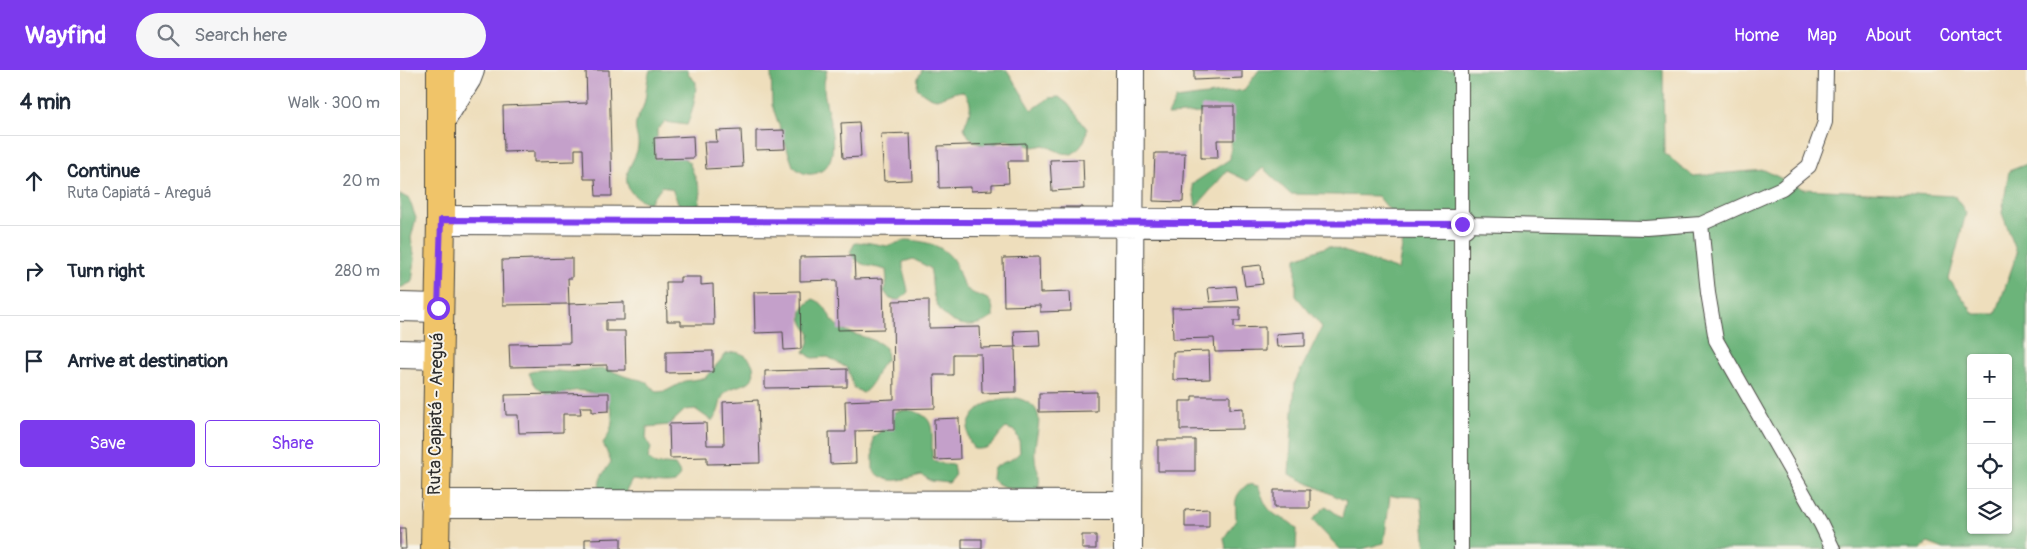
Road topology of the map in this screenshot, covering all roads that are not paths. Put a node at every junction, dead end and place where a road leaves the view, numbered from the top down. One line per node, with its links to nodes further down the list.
1 (441, 70): 6 (main road, Ruta Capiatá - Areguá)
2 (470, 70): 6 (street)
3 (1130, 70): 8 (street)
4 (1461, 70): 9 (lane)
5 (1826, 70): 10 (lane)
6 (441, 120): 7 (main road, Ruta Capiatá - Areguá)
7 (441, 220): 8 (street); 12 (main road, Ruta Capiatá - Areguá)
8 (1128, 223): 9 (street); 16 (street)
9 (1462, 224): 10 (lane); 19 (lane)
10 (1701, 224): 20 (lane)
11 (400, 307): 12 (street)
12 (438, 308): 14 (main road, Ruta Capiatá - Areguá)
13 (400, 354): 14 (street)
14 (438, 355): 15 (main road, Ruta Capiatá - Areguá)
15 (435, 504): 16 (street); 17 (main road, Ruta Capiatá - Areguá)
16 (1128, 505): 18 (street)
17 (435, 549)
18 (1128, 549)
19 (1461, 549)
20 (1833, 549)

